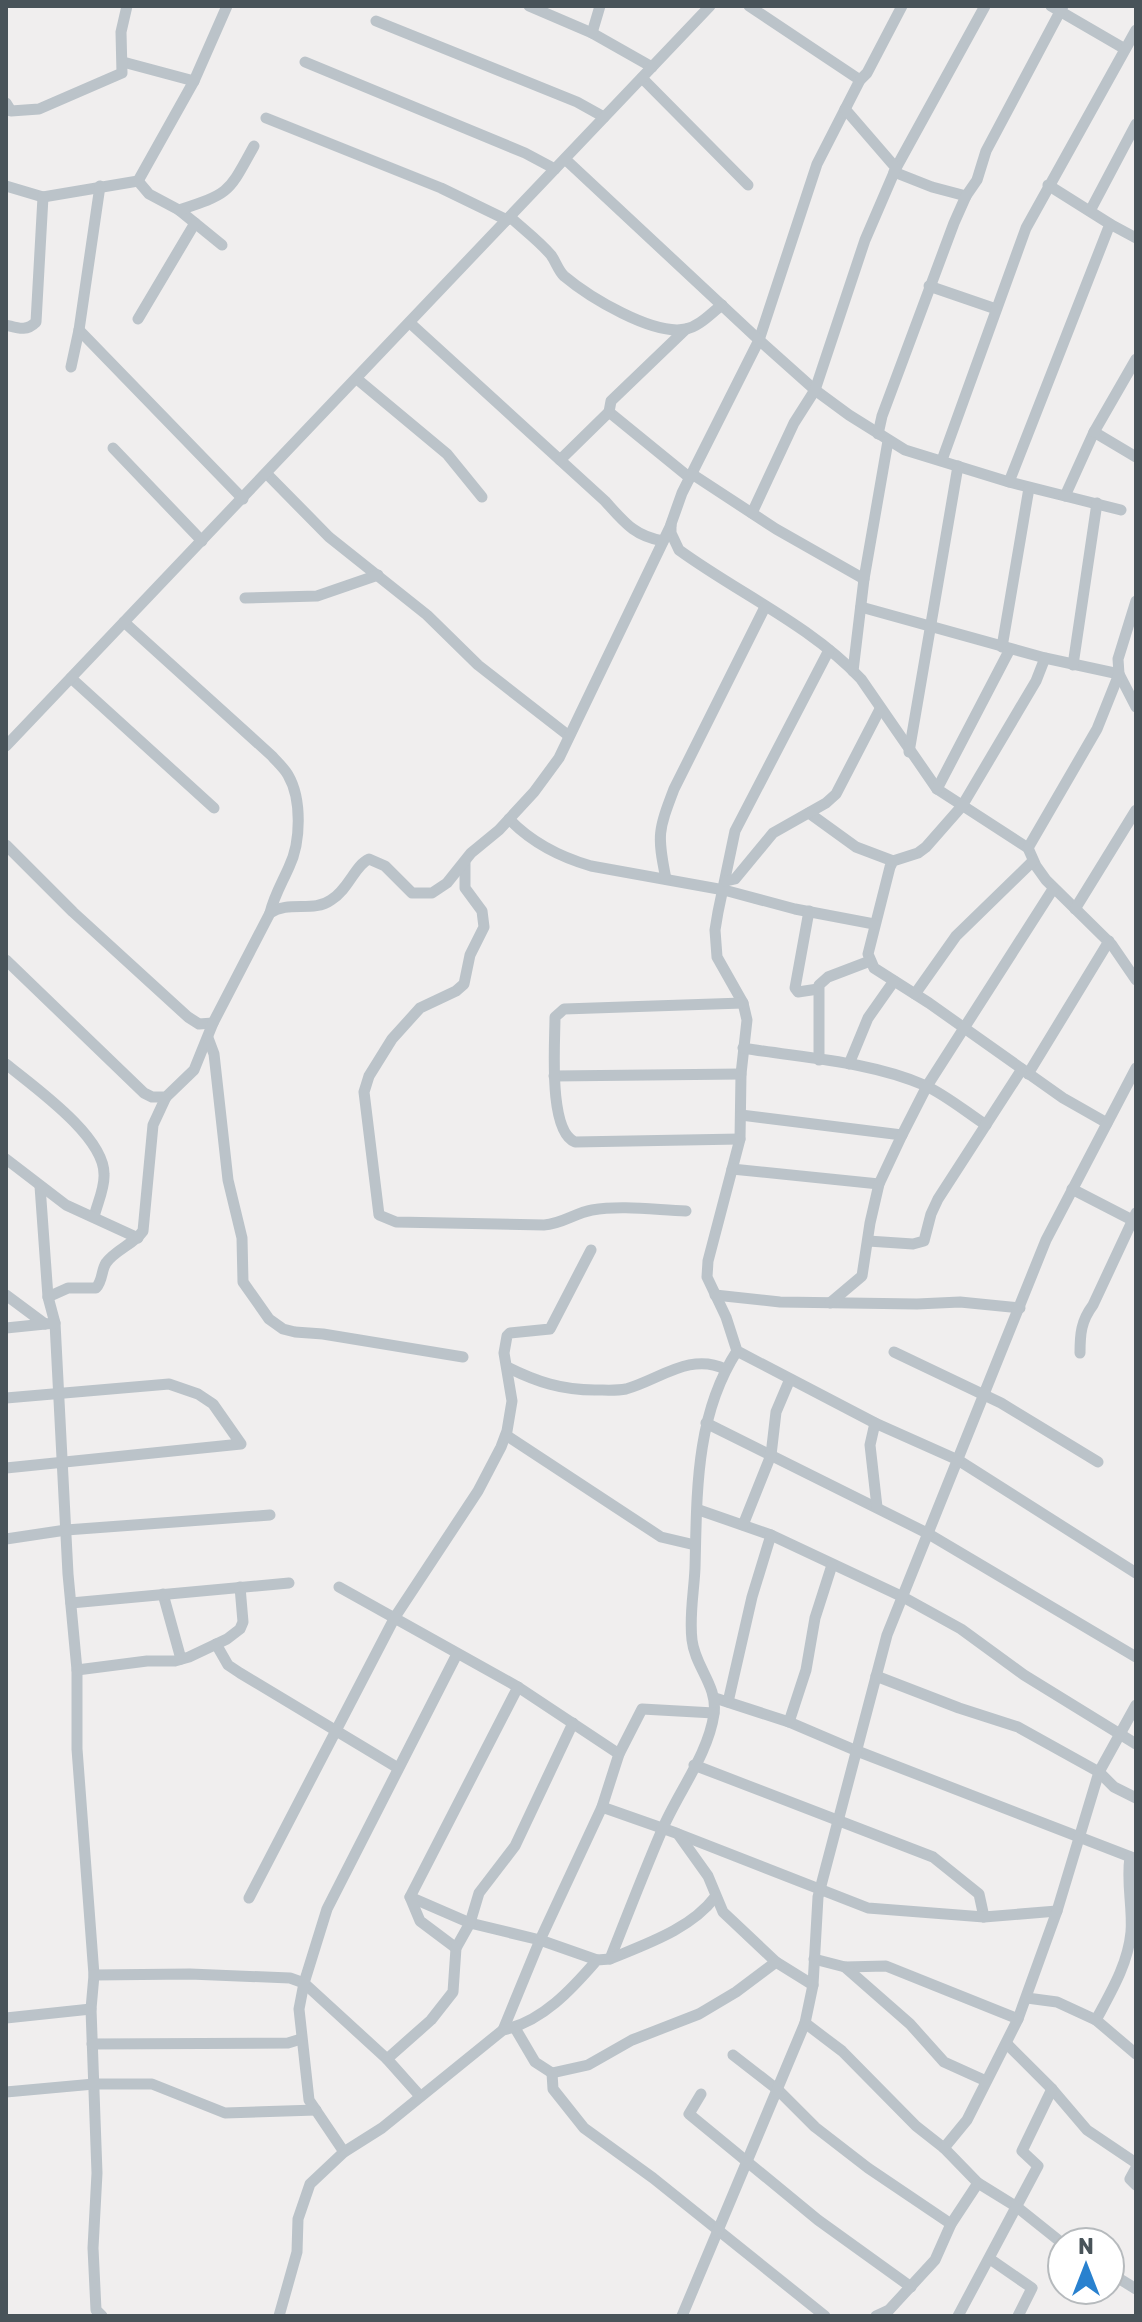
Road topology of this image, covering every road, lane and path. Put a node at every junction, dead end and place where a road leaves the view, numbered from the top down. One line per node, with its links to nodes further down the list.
1 (127, 6): 14 (street)
2 (227, 6): 19 (street)
3 (529, 6): 12 (street)
4 (600, 6): 12 (street)
5 (690, 6): 10 (street)
6 (749, 6): 18 (street)
7 (902, 6): 18 (street)
8 (985, 6): 28 (street)
9 (1058, 8): 13 (street); 34 (street)
10 (707, 10): 16 (street)
11 (376, 21): 22 (street)
12 (592, 33): 16 (street)
13 (1132, 39): 31 (street)
14 (123, 62): 19 (street); 20 (street)
15 (305, 62): 27 (street)
16 (652, 67): 17 (street)
17 (642, 78): 22 (street); 30 (street)
18 (860, 80): 21 (street)
19 (194, 81): 29 (street)
20 (6, 103)
21 (845, 109): 28 (street); 51 (street)
22 (604, 117): 26 (street)
23 (266, 118): 38 (street)
24 (1136, 124): 37 (street)
25 (254, 146): 36 (street)
26 (565, 159): 27 (street); 44 (street)
27 (555, 169): 38 (street)
28 (895, 170): 34 (street); 55 (street)
29 (138, 181): 33 (street); 36 (street)
30 (748, 185)
31 (1048, 185): 37 (street); 45 (street)
32 (6, 186): 35 (street)
33 (100, 186): 35 (street); 50 (street)
34 (966, 196): 43 (street)
35 (43, 197): 48 (street)
36 (179, 210): 39 (street)
37 (1090, 211): 40 (street)
38 (509, 219): 47 (street); 49 (street)
39 (195, 223): 42 (street); 46 (street)
40 (1110, 224): 41 (street); 66 (street)
41 (1136, 238)
42 (222, 245)
43 (929, 286): 45 (street); 58 (street)
44 (722, 305): 49 (street); 51 (street)
45 (996, 309): 62 (street)
46 (138, 319)
47 (410, 323): 54 (street); 61 (street)
48 (6, 325)
49 (687, 329): 56 (street)
50 (79, 330): 53 (street); 70 (street)
51 (759, 340): 55 (street); 65 (street)
52 (1135, 361): 57 (street)
53 (71, 367)
54 (357, 379): 64 (street); 69 (street)
55 (815, 390): 58 (street); 73 (street)
56 (609, 412): 61 (street); 65 (street)
57 (1094, 432): 60 (street); 68 (street)
58 (883, 437): 62 (street); 78 (street)
59 (113, 448): 75 (street)
60 (1136, 457)
61 (560, 460): 76 (street)
62 (942, 460): 63 (street)
63 (958, 466): 66 (street); 84 (street)
64 (267, 474): 70 (street); 77 (street)
65 (691, 476): 73 (street); 74 (street)
66 (1009, 482): 67 (street)
67 (1029, 488): 68 (street); 85 (street)
68 (1065, 496): 71 (street)
69 (482, 497)
70 (243, 499): 75 (street)
71 (1097, 503): 72 (street); 88 (street)
72 (1121, 510)
73 (752, 513): 78 (street)
74 (671, 524): 76 (street); 81 (street)
75 (202, 541): 83 (street)
76 (663, 541): 94 (street)
77 (378, 575): 79 (street); 94 (street)
78 (864, 579): 82 (street)
79 (245, 598)
80 (1136, 601): 90 (street)
81 (765, 607): 86 (street); 108 (street)
82 (861, 607): 84 (street); 89 (street)
83 (124, 622): 91 (street); 113 (street)
84 (931, 628): 85 (street); 96 (street)
85 (1006, 648): 87 (street); 97 (street)
86 (829, 650): 89 (street); 109 (street)
87 (1045, 658): 88 (street); 98 (street)
88 (1073, 665): 90 (street)
89 (853, 671): 93 (street)
90 (1119, 674): 92 (street); 104 (street)
91 (71, 678): 95 (street); 99 (street)
92 (1136, 707)
93 (880, 709): 96 (street); 101 (street)
94 (569, 736): 102 (street)
95 (6, 746)
96 (909, 752): 97 (street)
97 (937, 789): 98 (street)
98 (962, 806): 104 (street); 106 (street)
99 (214, 808)
100 (1136, 810): 111 (street)
101 (809, 813): 106 (street); 109 (street)
102 (509, 819): 105 (street); 108 (street)
103 (6, 845): 125 (street)
104 (1028, 848): 107 (street)
105 (465, 861): 113 (street); 148 (street)
106 (893, 861): 114 (street)
107 (1033, 861): 110 (street); 123 (street)
108 (666, 879): 109 (street)
109 (725, 885): 112 (street); 124 (street)
110 (1053, 889): 111 (street); 126 (street)
111 (1075, 909): 115 (street)
112 (809, 911): 114 (street); 122 (street)
113 (270, 913): 125 (street)
114 (874, 924): 117 (street)
115 (1109, 941): 118 (street); 133 (street)
116 (1136, 954): 118 (street)
117 (870, 961): 121 (street); 122 (street)
118 (1129, 966): 120 (street)
119 (8, 967): 137 (street)
120 (1136, 980)
121 (894, 981): 123 (street); 131 (street)
122 (818, 989): 129 (street)
123 (915, 994): 126 (street)
124 (743, 1003): 128 (street); 135 (street)
125 (213, 1023): 127 (street)
126 (964, 1028): 133 (street); 136 (street)
127 (208, 1038): 137 (street); 164 (street)
128 (743, 1048): 129 (street); 134 (street)
129 (819, 1060): 131 (street)
130 (6, 1064): 149 (street)
131 (849, 1064): 136 (street)
132 (1136, 1068): 139 (street)
133 (1025, 1072): 139 (street); 140 (street)
134 (741, 1074): 135 (street); 138 (street)
135 (554, 1076): 142 (street)
136 (927, 1086): 140 (street); 141 (street)
137 (166, 1097): 151 (street)
138 (741, 1115): 141 (street); 142 (street)
139 (1107, 1123): 147 (street)
140 (986, 1125): 152 (street)
141 (902, 1135): 145 (street)
142 (740, 1139): 144 (street)
143 (6, 1159): 146 (street)
144 (732, 1169): 145 (street); 155 (street)
145 (879, 1184): 152 (street)
146 (40, 1186): 149 (street); 156 (street)
147 (1072, 1189): 150 (street); 158 (street)
148 (686, 1211)
149 (94, 1217): 151 (street)
150 (1135, 1218): 163 (street)
151 (138, 1238): 156 (street)
152 (868, 1241): 157 (street)
153 (591, 1250): 165 (street)
154 (6, 1295): 159 (street)
155 (715, 1295): 157 (street); 161 (street)
156 (48, 1297): 159 (street)
157 (830, 1303): 158 (street)
158 (1020, 1308): 169 (street)
159 (50, 1323): 160 (street); 168 (street)
160 (6, 1328)
161 (737, 1351): 166 (street); 167 (street)
162 (894, 1352): 169 (street)
163 (1080, 1353)
164 (463, 1357)
165 (507, 1367): 166 (street); 173 (street)
166 (725, 1369): 171 (street)
167 (790, 1379): 172 (street); 174 (street)
168 (58, 1392): 170 (street); 176 (street); 176 (street)
169 (984, 1395): 175 (street); 177 (street)
170 (6, 1398)
171 (706, 1423): 174 (street); 180 (street)
172 (875, 1423): 175 (street); 179 (street)
173 (506, 1435): 187 (street); 196 (street)
174 (771, 1455): 179 (street); 182 (street)
175 (958, 1460): 184 (street); 189 (street)
176 (64, 1462): 178 (street); 183 (street)
177 (1098, 1462)
178 (6, 1468)
179 (877, 1507): 184 (street)
180 (699, 1510): 182 (street); 187 (street)
181 (270, 1515): 183 (street)
182 (743, 1525): 185 (street)
183 (66, 1530): 186 (street); 195 (street)
184 (927, 1533): 194 (street); 199 (street)
185 (771, 1535): 188 (street); 205 (street)
186 (6, 1539)
187 (695, 1545): 204 (street)
188 (832, 1565): 194 (street); 208 (street)
189 (1136, 1573)
190 (289, 1583): 191 (street)
191 (240, 1587): 193 (street); 197 (street)
192 (339, 1587): 196 (street)
193 (163, 1594): 195 (street); 200 (street)
194 (903, 1597): 202 (street); 211 (street)
195 (71, 1603): 201 (street)
196 (395, 1617): 198 (street); 210 (street)
197 (216, 1644): 200 (street); 210 (street)
198 (457, 1654): 203 (street); 216 (street)
199 (1136, 1657)
200 (181, 1659): 201 (street)
201 (77, 1670): 238 (street)
202 (876, 1676): 213 (street); 217 (street)
203 (518, 1687): 209 (street); 226 (street)
204 (715, 1698): 205 (street); 207 (street)
205 (728, 1702): 208 (street)
206 (1136, 1705): 211 (street)
207 (714, 1713): 214 (street); 215 (street)
208 (789, 1722): 213 (street)
209 (573, 1723): 214 (street); 231 (street)
210 (335, 1730): 216 (street); 228 (street)
211 (1120, 1735): 212 (street); 217 (street)
212 (1136, 1744)
213 (857, 1751): 220 (street); 223 (street)
214 (619, 1754): 219 (street)
215 (694, 1765): 220 (street); 221 (street)
216 (398, 1768): 239 (street)
217 (1099, 1772): 218 (street); 223 (street)
218 (1136, 1798)
219 (602, 1807): 221 (street); 232 (street)
220 (838, 1821): 225 (street); 230 (street)
221 (663, 1828): 222 (street); 235 (street)
222 (676, 1833): 225 (street); 227 (street)
223 (1080, 1837): 224 (street); 229 (street)
224 (1133, 1858): 245 (street)
225 (819, 1891): 230 (street); 234 (street)
226 (410, 1897): 231 (street); 233 (street)
227 (715, 1897): 235 (street); 236 (street)
228 (249, 1898)
229 (1057, 1911): 230 (street); 241 (street)
230 (984, 1917)
231 (470, 1923): 232 (street); 233 (street)
232 (540, 1940): 235 (street); 248 (street)
233 (456, 1948): 254 (street)
234 (814, 1959): 237 (street); 240 (street)
235 (604, 1960): 247 (street)
236 (776, 1962): 240 (street); 255 (street)
237 (845, 1967): 244 (street); 256 (street)
238 (94, 1975): 239 (street); 242 (street)
239 (304, 1983): 249 (street); 254 (street)
240 (813, 1985): 246 (street)
241 (1027, 1998): 244 (street); 245 (street)
242 (91, 2009): 243 (street); 250 (street)
243 (6, 2018)
244 (1018, 2019): 251 (street)
245 (1096, 2020): 252 (street)
246 (805, 2023): 259 (street); 264 (street)
247 (515, 2028): 248 (street); 255 (street)
248 (503, 2030): 262 (street)
249 (301, 2039): 250 (street); 263 (street)
250 (92, 2044): 257 (street)
251 (1007, 2044): 256 (street); 258 (street)
252 (1136, 2054)
253 (733, 2055): 259 (street)
254 (387, 2059): 262 (street)
255 (552, 2073): 272 (street)
256 (986, 2081): 264 (street)
257 (94, 2084): 260 (street); 263 (street); 276 (street)
258 (1052, 2089): 267 (street); 270 (street)
259 (778, 2090): 266 (street); 271 (street)
260 (6, 2092)
261 (701, 2094): 266 (street)
262 (420, 2096): 265 (street)
263 (316, 2110): 265 (street)
264 (944, 2148): 268 (street)
265 (344, 2152): 277 (street)
266 (748, 2162): 272 (street); 275 (street)
267 (1136, 2166): 269 (street)
268 (978, 2183): 270 (street); 271 (street)
269 (1136, 2185)
270 (1017, 2207): 273 (street); 274 (street)
271 (951, 2224): 275 (street)
272 (720, 2230): 278 (street); 279 (street)
273 (1046, 2230)
274 (990, 2259): 281 (street); 282 (street)
275 (911, 2287): 280 (street)
276 (102, 2316)
277 (279, 2316)
278 (682, 2316)
279 (825, 2316)
280 (876, 2316)
281 (958, 2316)
282 (1018, 2316)

